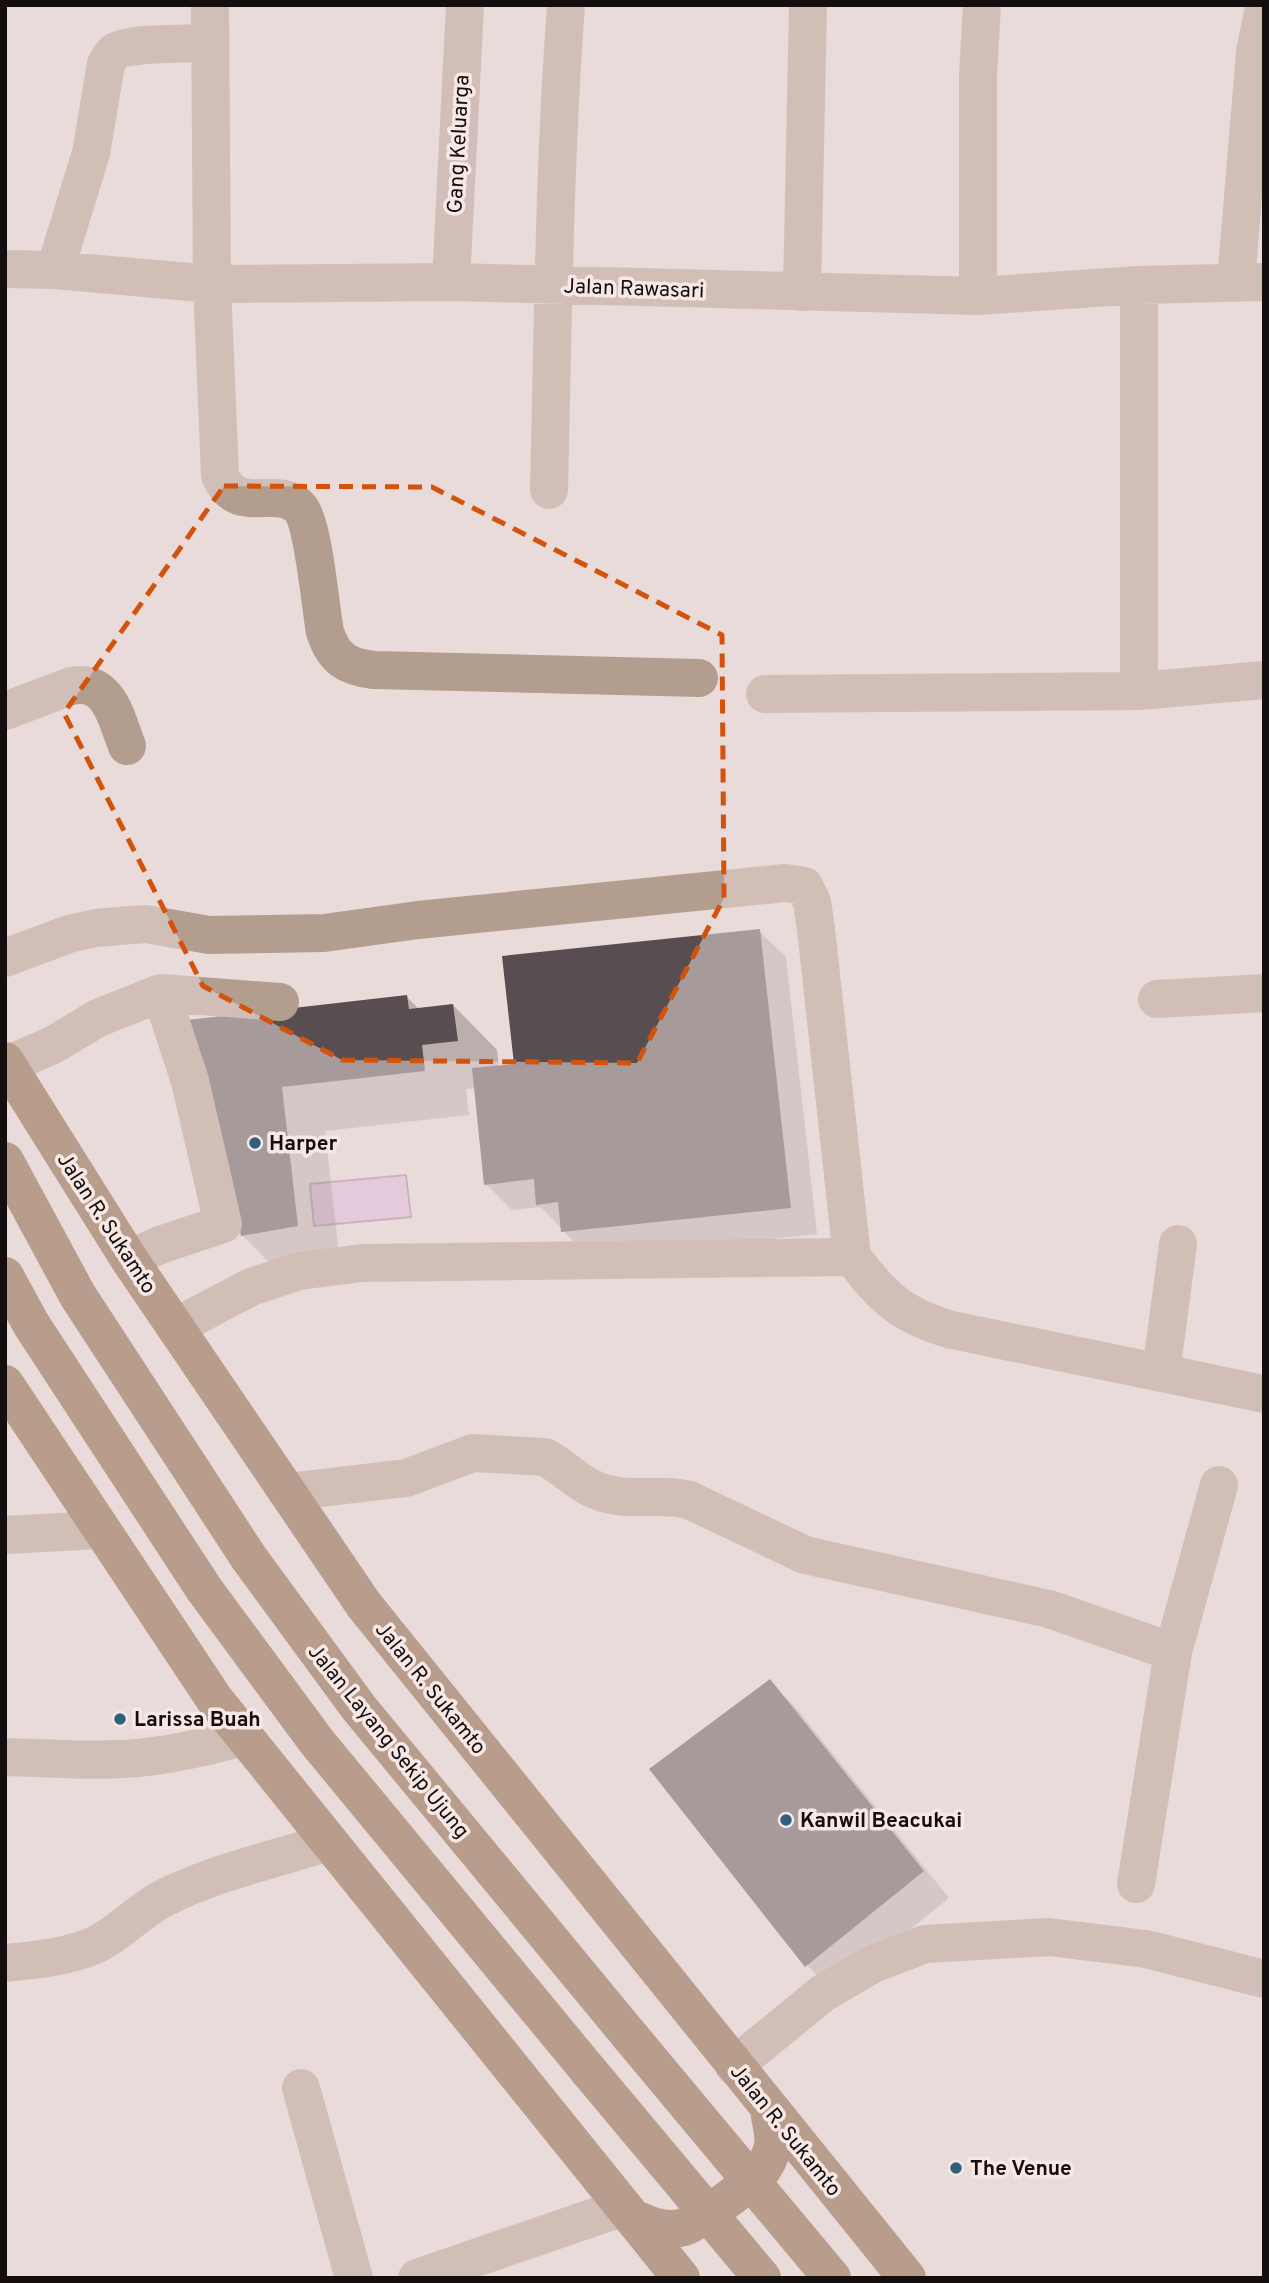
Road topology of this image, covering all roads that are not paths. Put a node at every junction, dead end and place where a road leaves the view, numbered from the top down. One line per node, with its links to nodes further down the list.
1 (210, 5): 7 (street)
2 (466, 5): 10 (street, Gang Keluarga)
3 (566, 5): 13 (street)
4 (808, 5): 15 (street)
5 (982, 5): 16 (street)
6 (1264, 7): 11 (street)
7 (210, 43): 9 (street); 12 (street)
8 (5, 269): 9 (street, Jalan Rawasari)
9 (55, 270): 12 (street, Jalan Rawasari)
10 (451, 282): 12 (street, Jalan Rawasari); 13 (street, Jalan Rawasari)
11 (1250, 282): 14 (street, Jalan Rawasari)
12 (212, 284): 18 (street)
13 (554, 285): 15 (street, Jalan Rawasari); 17 (street)
14 (1139, 285): 16 (street, Jalan Rawasari); 20 (street)
15 (802, 292): 16 (street, Jalan Rawasari)
16 (978, 296)
17 (550, 490)
18 (699, 678)
19 (1264, 680): 20 (street)
20 (1139, 691): 21 (street)
21 (765, 694)
22 (5, 711): 23 (street)
23 (127, 746)
24 (5, 958): 32 (street)
25 (161, 993): 28 (street); 29 (street); 33 (street)
26 (1264, 993): 27 (street)
27 (1157, 999)
28 (280, 1002)
29 (6, 1063): 33 (highway, Jalan R. Sukamto)
30 (5, 1161): 58 (highway, Jalan Layang Sekip Ujung, bridge)
31 (1178, 1244): 36 (street)
32 (852, 1257): 35 (street); 36 (street)
33 (129, 1259): 35 (highway, Jalan R. Sukamto)
34 (5, 1276): 57 (highway, bridge)
35 (175, 1327): 40 (highway, Jalan R. Sukamto)
36 (1161, 1373): 37 (street)
37 (1264, 1394)
38 (11, 1401): 41 (highway)
39 (1219, 1485): 43 (street)
40 (287, 1492): 43 (street); 50 (highway, Jalan R. Sukamto)
41 (101, 1530): 42 (street); 44 (highway)
42 (5, 1535)
43 (1174, 1652): 47 (street)
44 (244, 1737): 45 (street); 46 (highway)
45 (5, 1757)
46 (329, 1842): 48 (street); 53 (highway)
47 (1136, 1884)
48 (5, 1963)
49 (1264, 1979): 50 (street)
50 (734, 2066): 52 (highway, Jalan R. Sukamto)
51 (301, 2088): 54 (street)
52 (769, 2109): 53 (highway); 59 (highway, Jalan R. Sukamto)
53 (628, 2213): 55 (street); 56 (highway)
54 (354, 2278)
55 (417, 2278)
56 (681, 2278)
57 (762, 2278)
58 (832, 2278)
59 (907, 2278)

